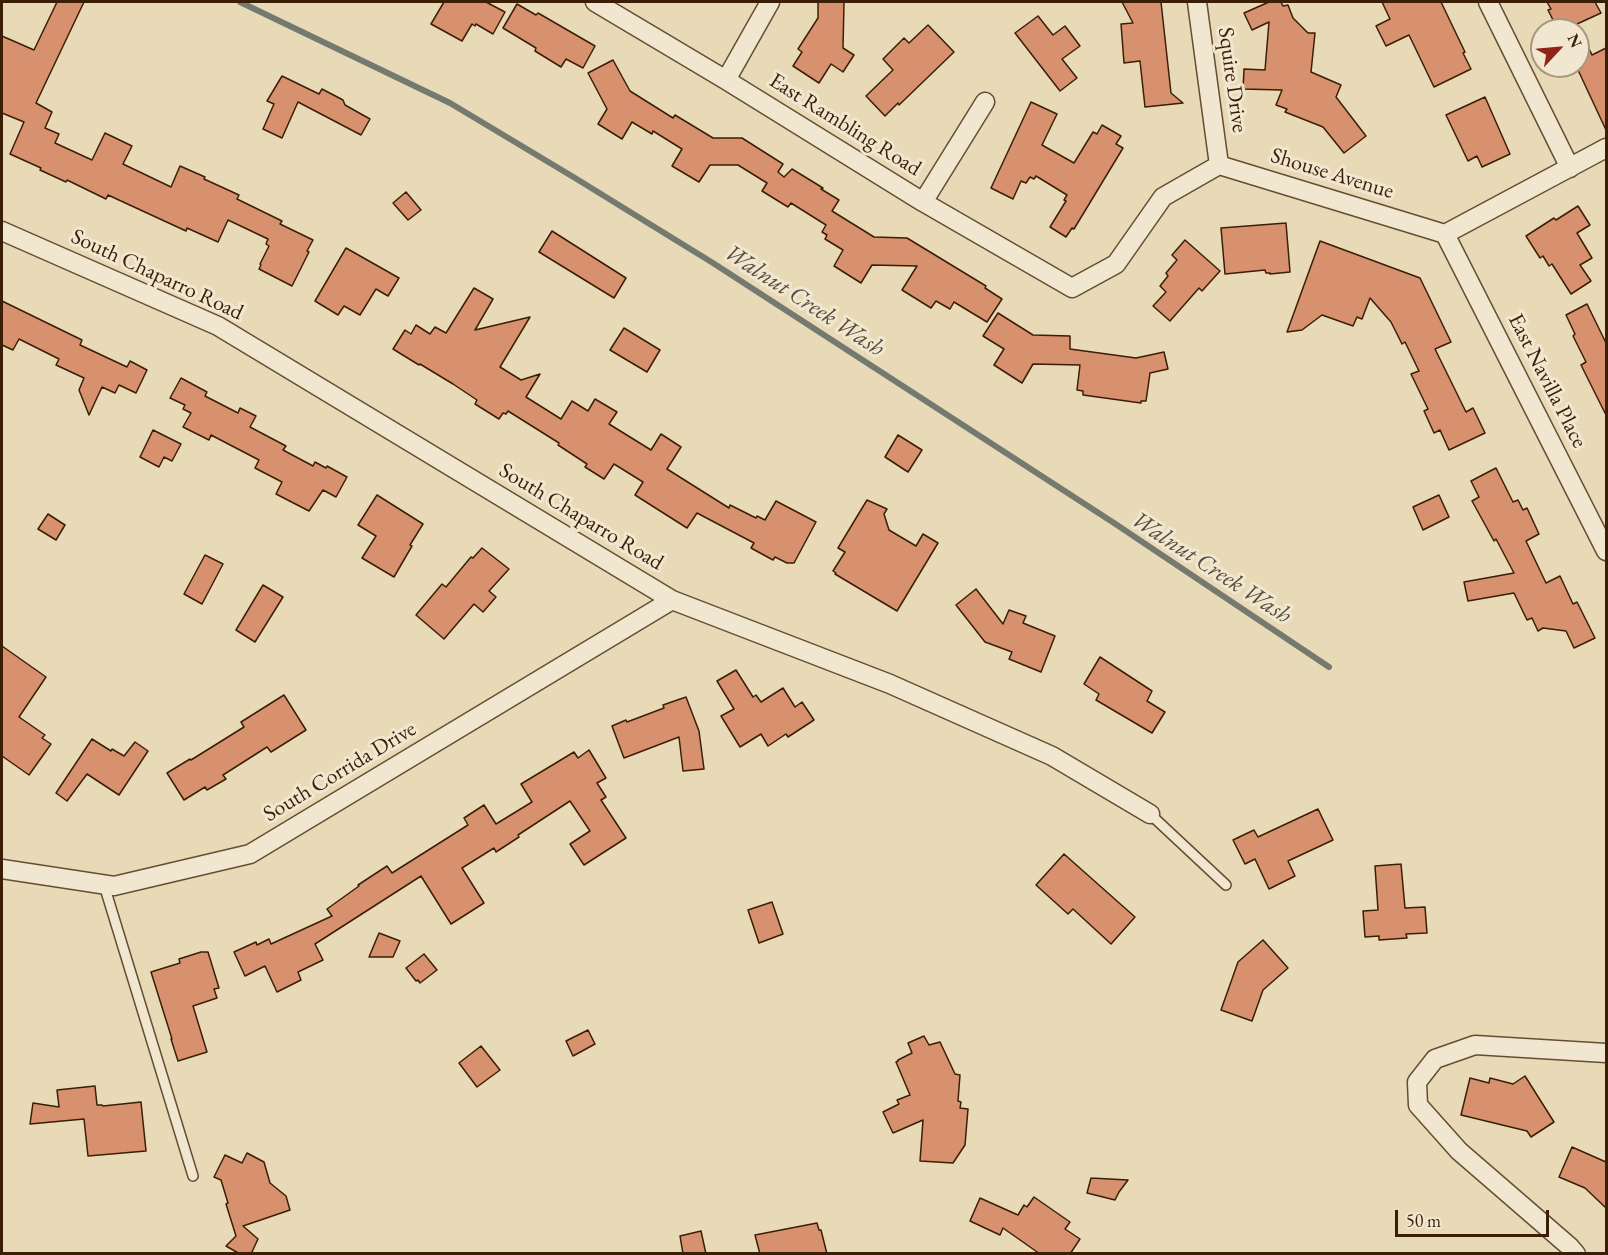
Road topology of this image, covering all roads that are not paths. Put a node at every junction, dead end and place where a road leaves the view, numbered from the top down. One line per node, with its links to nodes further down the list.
1 (595, 2): 5 (street, East Rambling Road)
2 (770, 2): 5 (street)
3 (1197, 2): 8 (street, Squire Drive)
4 (1488, 2): 9 (street)
5 (726, 80): 10 (street, East Rambling Road)
6 (985, 102): 10 (street)
7 (1606, 148): 9 (street)
8 (1219, 165): 10 (street, East Rambling Road); 12 (street, Shouse Avenue)
9 (1570, 168): 12 (street)
10 (923, 202)
11 (2, 231): 14 (street, South Chaparro Road)
12 (1445, 234): 13 (street, East Navilla Place)
13 (1606, 550)
14 (672, 600): 15 (street, South Chaparro Road); 17 (street, South Corrida Drive)
15 (1150, 814): 18 (lane)
16 (2, 869): 17 (street, South Corrida Drive)
17 (104, 885): 20 (lane)
18 (1226, 885)
19 (1606, 1053): 21 (street)
20 (193, 1176)
21 (1576, 1254)

